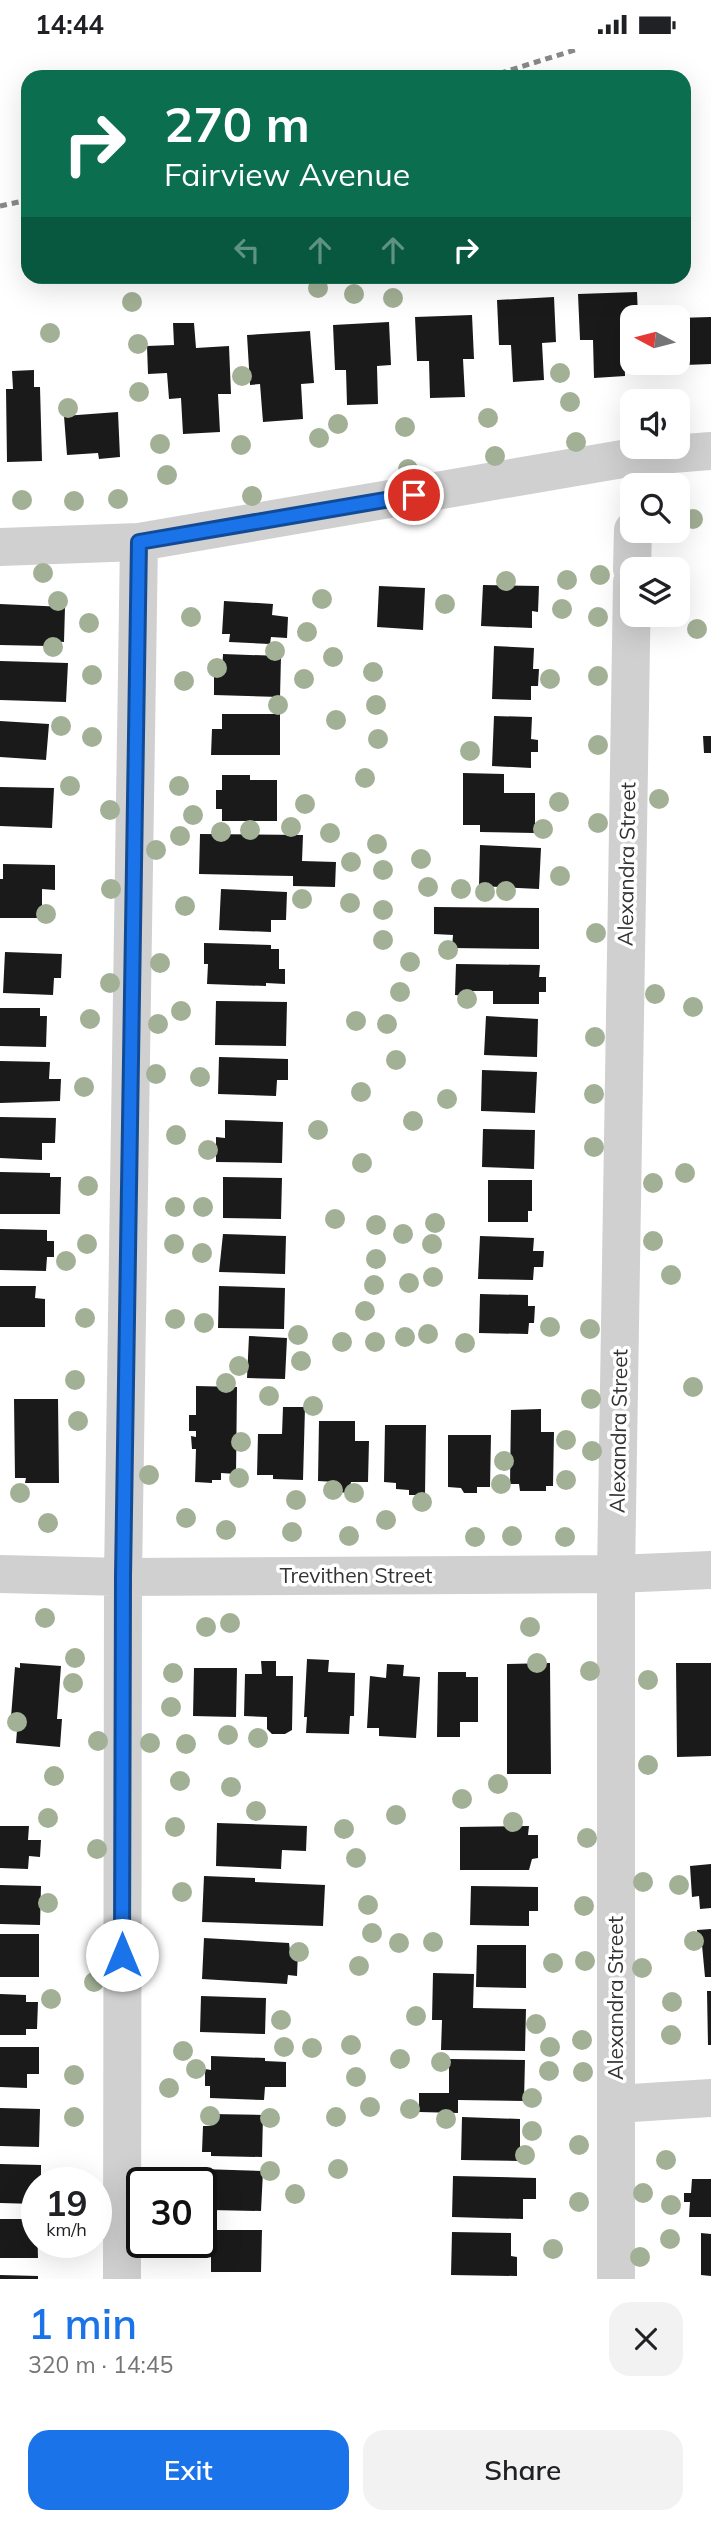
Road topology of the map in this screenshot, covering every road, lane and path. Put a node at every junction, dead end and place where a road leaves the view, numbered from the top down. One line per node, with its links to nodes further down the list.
1 (711, 451): 2 (street)
2 (634, 471): 3 (street)
3 (139, 542): 4 (street); 9 (street)
4 (0, 547)
5 (631, 627): 8 (street, Alexandra Street)
6 (711, 1570): 8 (street, Trevithen Street)
7 (0, 1574): 9 (street, Trevithen Street)
8 (616, 1574): 9 (street, Trevithen Street); 11 (street, Alexandra Street)
9 (123, 1577): 12 (street)
10 (711, 2098): 11 (street)
11 (615, 2104): 13 (street, Alexandra Street)
12 (122, 2279)
13 (616, 2279)

